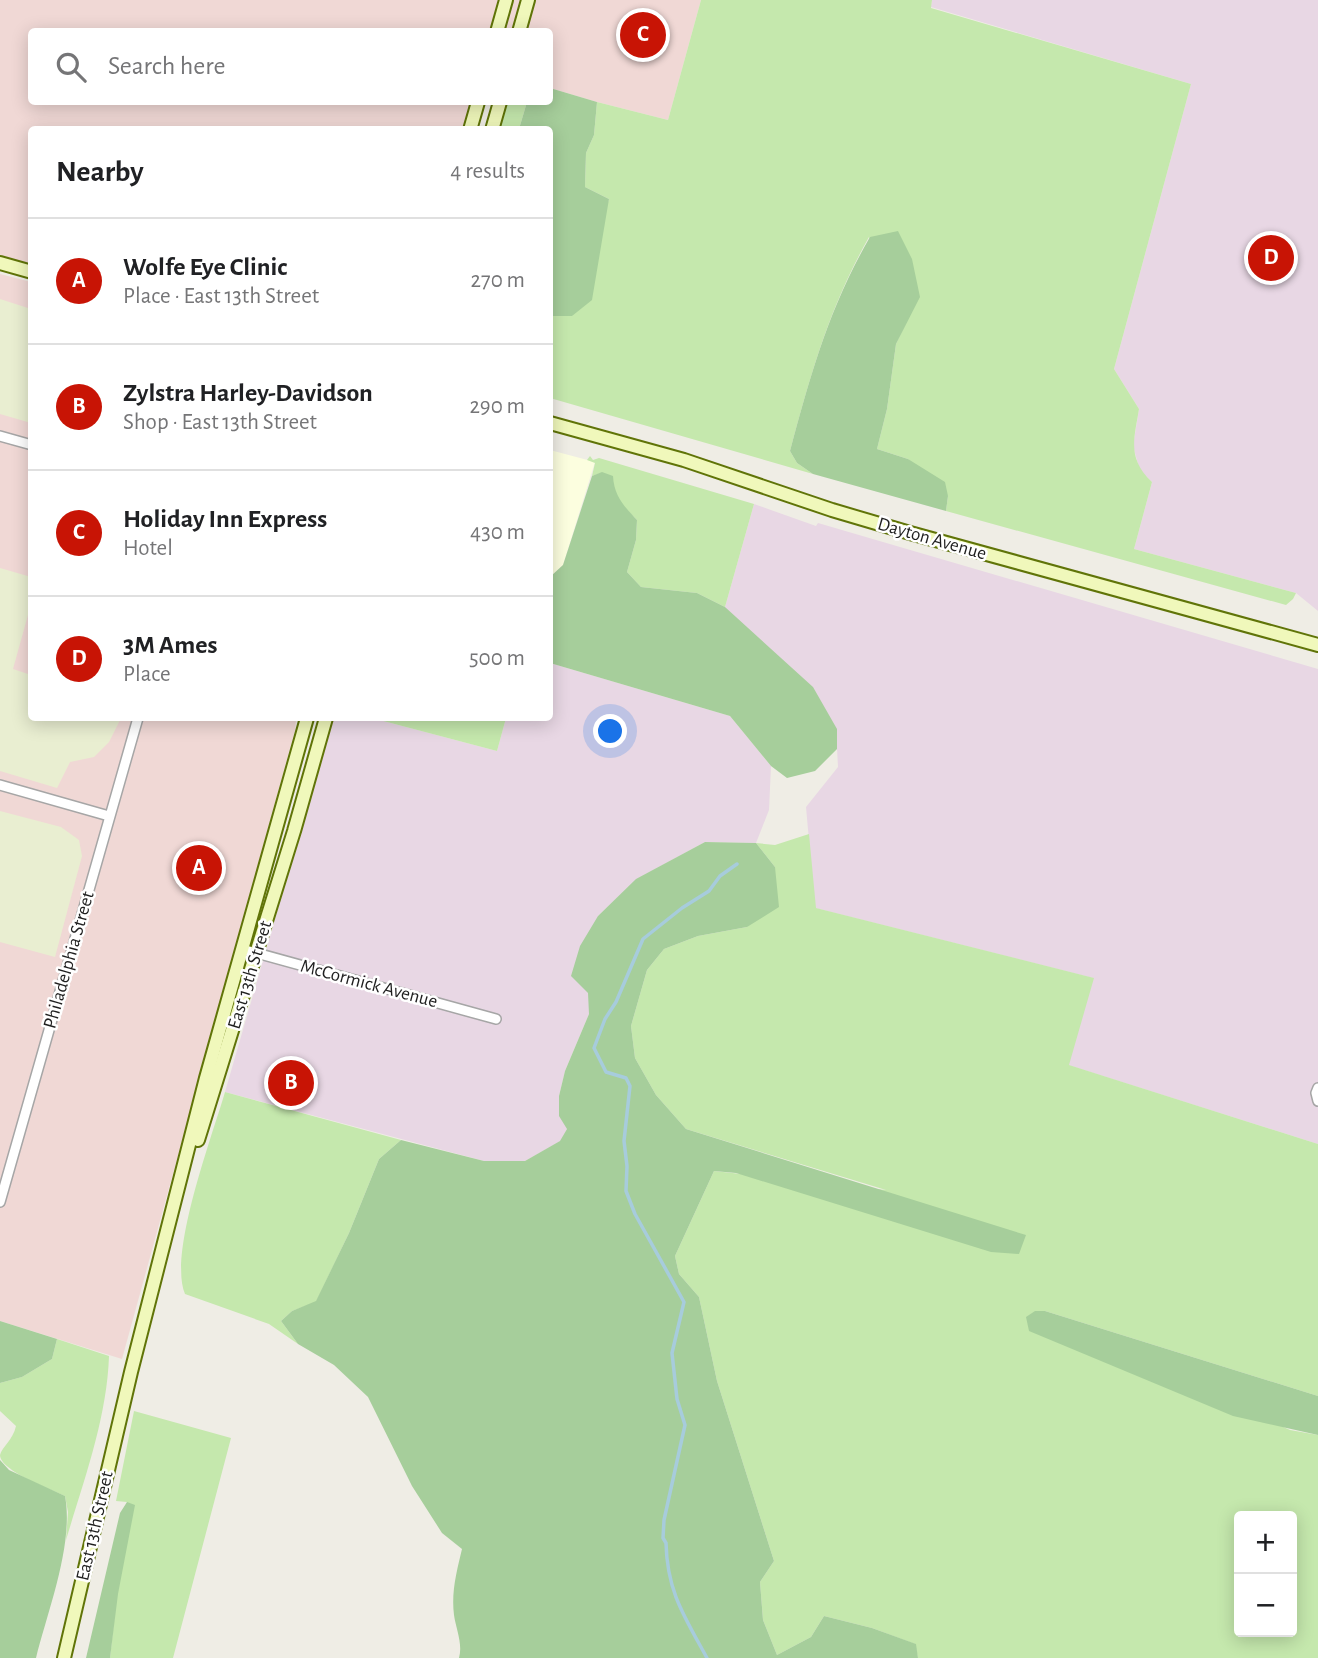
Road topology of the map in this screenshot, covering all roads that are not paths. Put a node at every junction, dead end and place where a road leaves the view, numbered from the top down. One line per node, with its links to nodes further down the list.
1 (506, 0): 3 (main road)
2 (527, 0): 4 (main road)
3 (498, 28)
4 (520, 28)
5 (477, 105): 7 (main road)
6 (499, 105): 8 (main road)
7 (471, 126)
8 (493, 126)
9 (0, 263): 10 (main road)
10 (28, 271)
11 (553, 424): 14 (main road, Dayton Avenue)
12 (0, 436): 13 (street)
13 (28, 444)
14 (1318, 645)
15 (137, 721): 19 (street, Philadelphia Street)
16 (306, 721): 20 (main road, East 13th Street)
17 (325, 721): 21 (main road, East 13th Street)
18 (0, 785): 19 (street)
19 (109, 816): 25 (street, Philadelphia Street)
20 (242, 949): 21 (street, McCormick Avenue); 26 (main road, East 13th Street)
21 (256, 953): 22 (street, McCormick Avenue); 26 (main road, East 13th Street)
22 (496, 1019)
23 (1318, 1088): 24 (street)
24 (1318, 1101)
25 (0, 1202)
26 (168, 1231): 27 (main road, East 13th Street)
27 (64, 1658)

